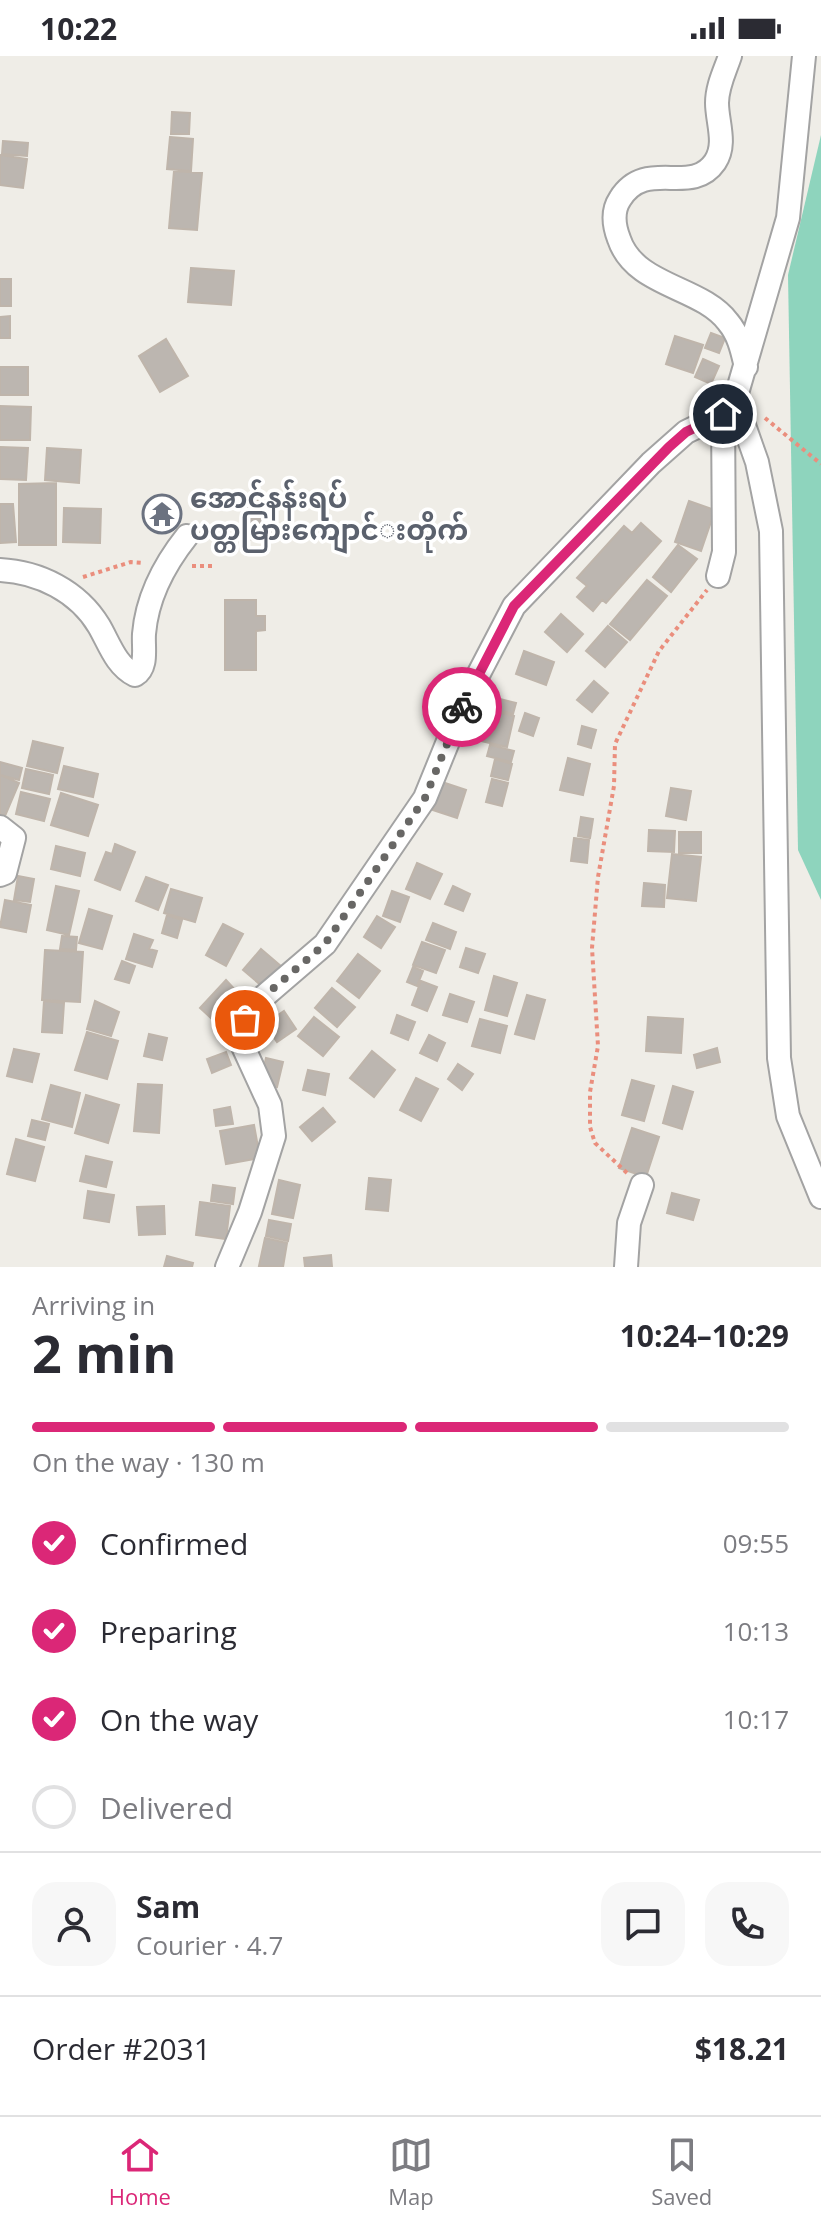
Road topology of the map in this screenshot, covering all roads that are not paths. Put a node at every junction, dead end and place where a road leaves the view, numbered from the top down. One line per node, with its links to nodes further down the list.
1 (730, 56): 3 (street)
2 (804, 56): 3 (street)
3 (746, 369): 4 (street)
4 (729, 407): 7 (street); 11 (street); 12 (street)
5 (187, 536): 6 (street)
6 (0, 570)
7 (718, 576)
8 (0, 827): 9 (street)
9 (0, 875)
10 (642, 1185): 13 (street)
11 (821, 1197)
12 (227, 1267)
13 (626, 1267)

